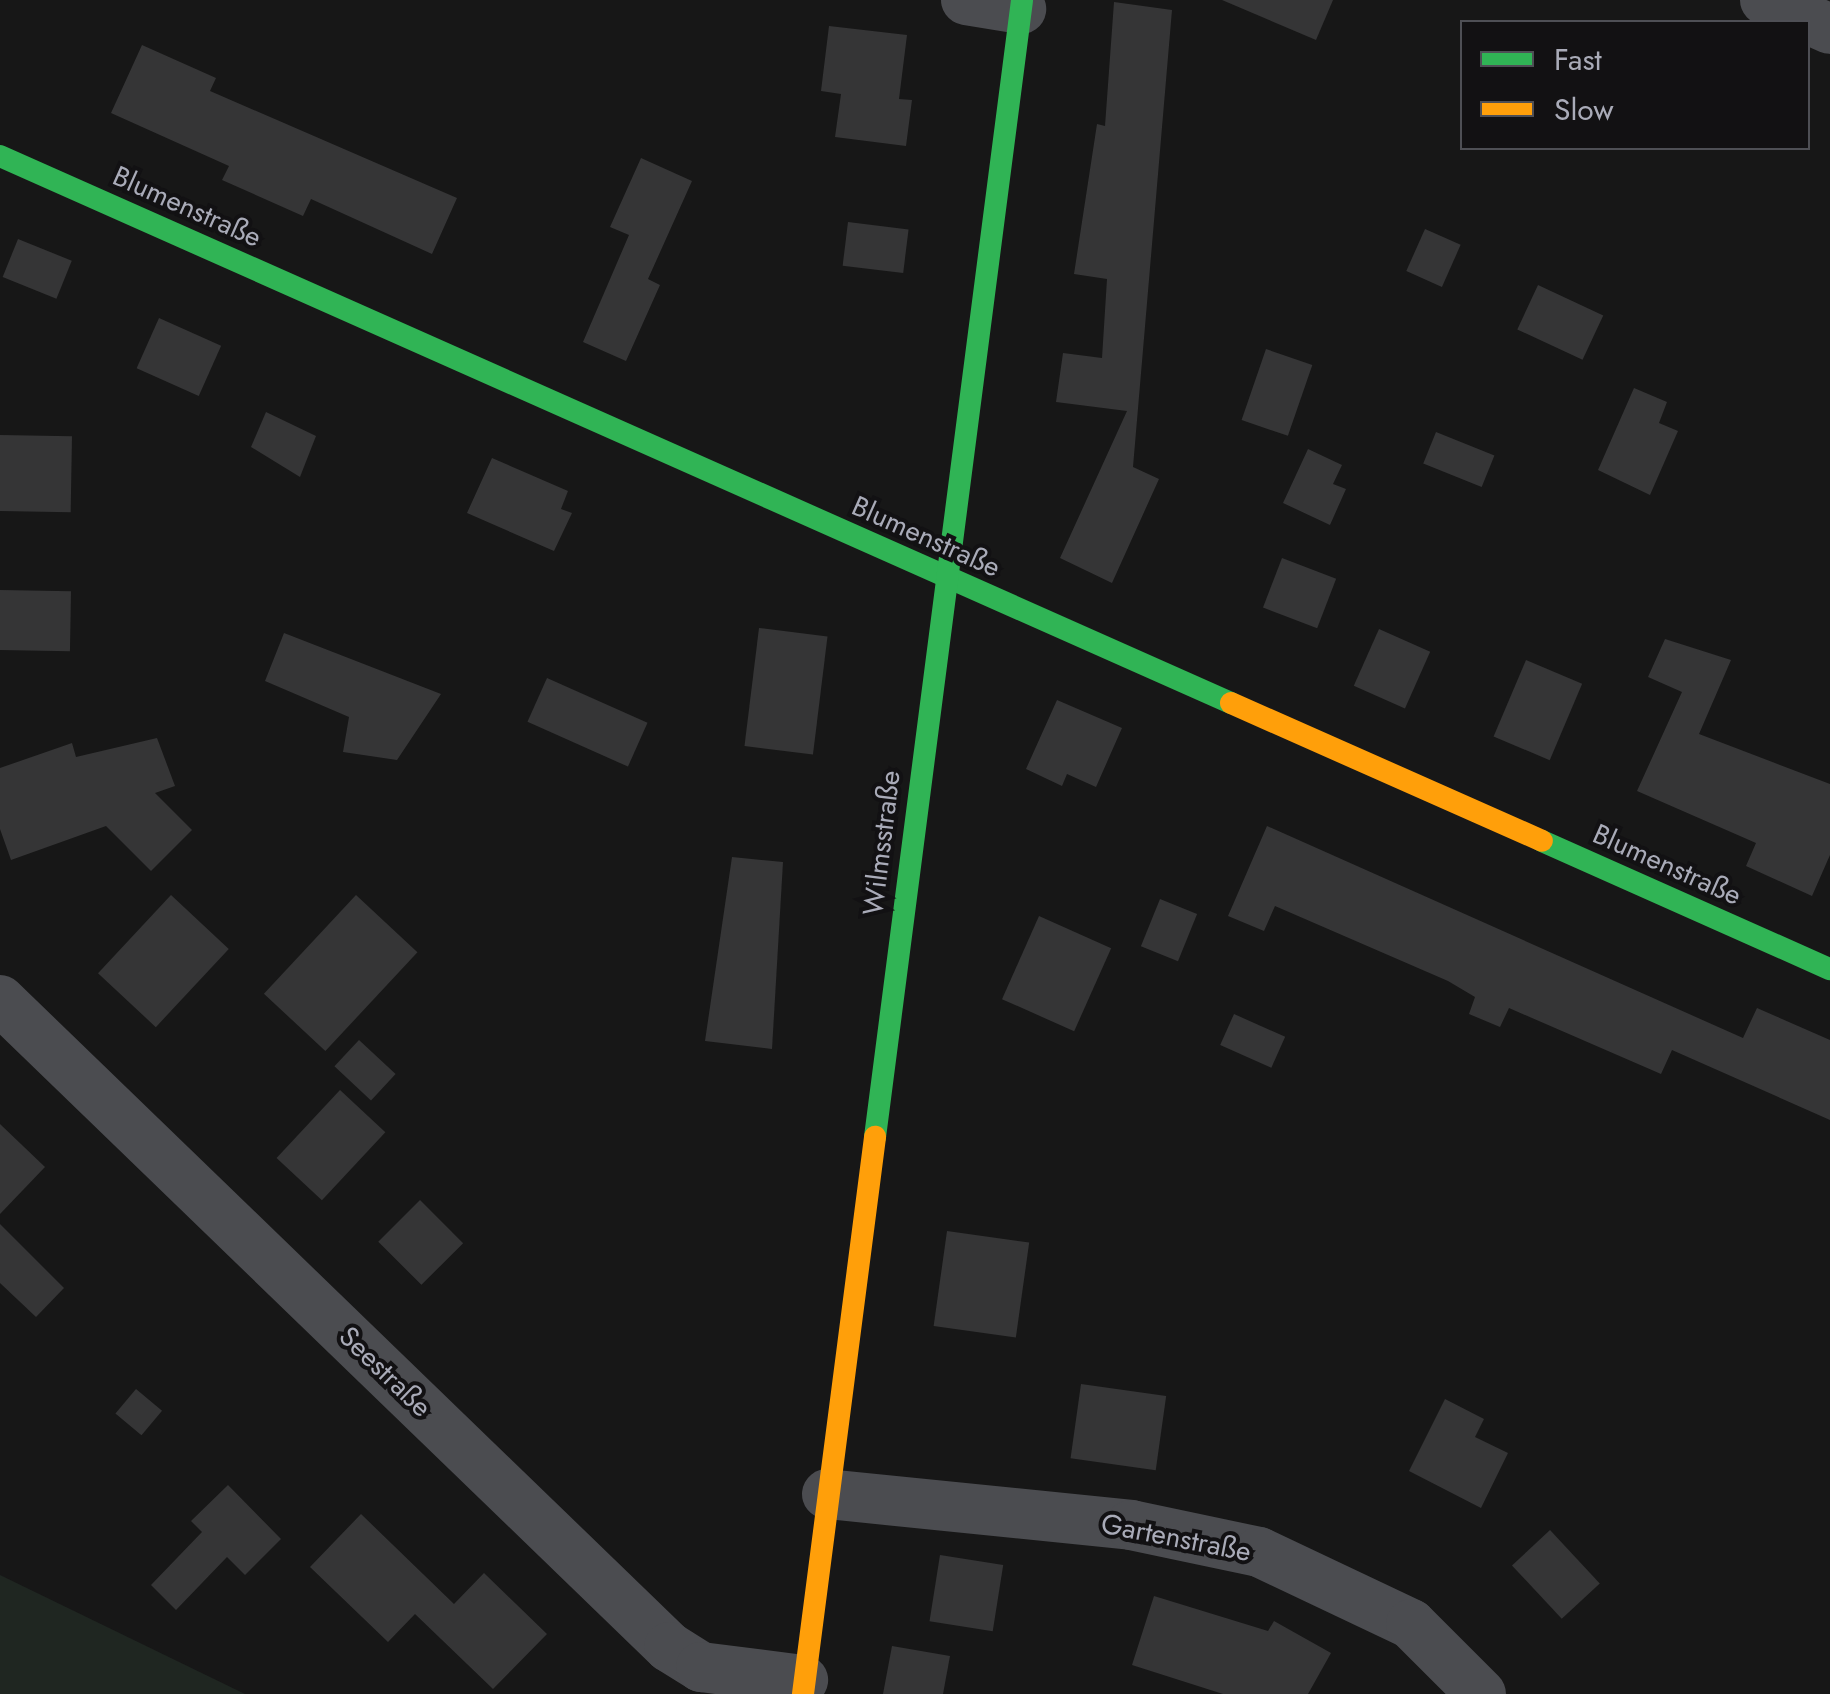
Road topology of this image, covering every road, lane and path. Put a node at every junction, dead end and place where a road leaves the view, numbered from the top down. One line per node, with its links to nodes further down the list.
1 (966, 0): 3 (street)
2 (1765, 0): 4 (street)
3 (1021, 4): 6 (street, Wilmsstraße)
4 (1810, 20)
5 (0, 156): 6 (street, Blumenstraße)
6 (947, 580): 7 (street, Blumenstraße); 9 (street, Wilmsstraße)
7 (1830, 969)
8 (0, 1000): 10 (street, Seestraße)
9 (827, 1494): 10 (street, Wilmsstraße); 11 (street, Gartenstraße)
10 (803, 1687)
11 (1482, 1694)

